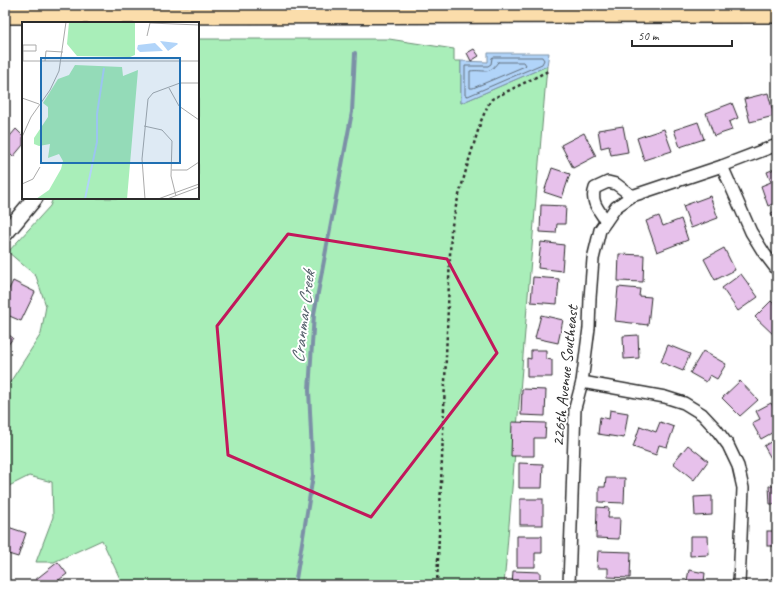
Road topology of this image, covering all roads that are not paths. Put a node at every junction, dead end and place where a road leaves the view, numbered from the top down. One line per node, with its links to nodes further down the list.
1 (777, 14): 2 (main road)
2 (119, 15): 3 (main road)
3 (5, 16)
4 (777, 144): 5 (street, 226th Avenue Southeast)
5 (722, 166): 6 (street, 226th Avenue Southeast); 10 (street)
6 (632, 196): 8 (street, 226th Avenue Southeast); 8 (street)
7 (34, 199): 9 (street)
8 (606, 221): 11 (street, 226th Avenue Southeast)
9 (5, 234)
10 (777, 270)
11 (582, 382): 12 (street, 226th Avenue Southeast); 13 (street)
12 (569, 585)
13 (739, 585)

